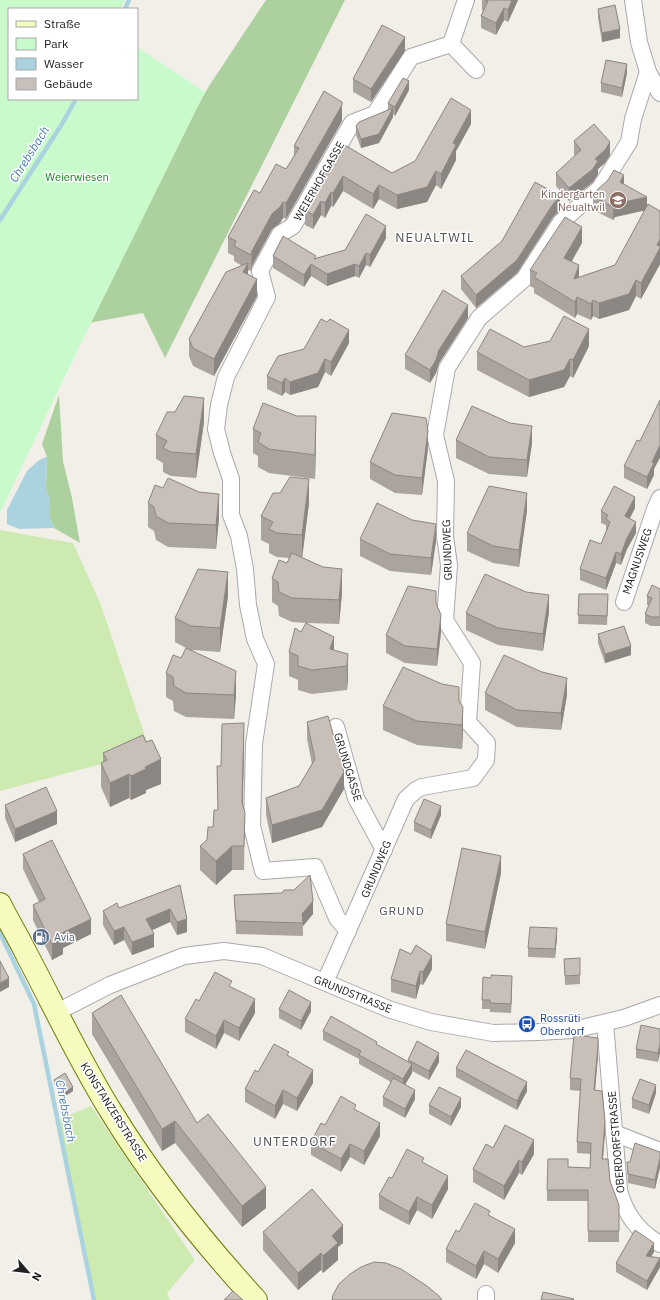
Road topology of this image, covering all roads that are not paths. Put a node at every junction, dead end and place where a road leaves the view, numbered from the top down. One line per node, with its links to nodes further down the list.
1 (466, 0): 3 (street)
2 (633, 0): 5 (street)
3 (451, 44): 4 (street); 12 (street, WEIERHOFGASSE)
4 (476, 70)
5 (648, 72): 6 (street); 10 (street, GRUNDWEG)
6 (660, 93)
7 (660, 498): 8 (street, MAGNUSWEG)
8 (624, 602)
9 (336, 727): 10 (street, GRUNDGASSE)
10 (384, 850): 12 (street, GRUNDWEG)
11 (0, 904): 15 (main road, KONSTANZERSTRASSE)
12 (348, 931): 13 (street, GRUNDWEG)
13 (325, 982): 15 (street, GRUNDSTRASSE); 16 (street, GRUNDSTRASSE)
14 (660, 1005): 16 (street, GRUNDSTRASSE)
15 (57, 1012): 20 (main road, KONSTANZERSTRASSE)
16 (605, 1023): 17 (street, OBERDORFSTRASSE)
17 (614, 1133): 18 (street); 19 (street, OBERDORFSTRASSE)
18 (660, 1151)
19 (660, 1244)
20 (256, 1300)

